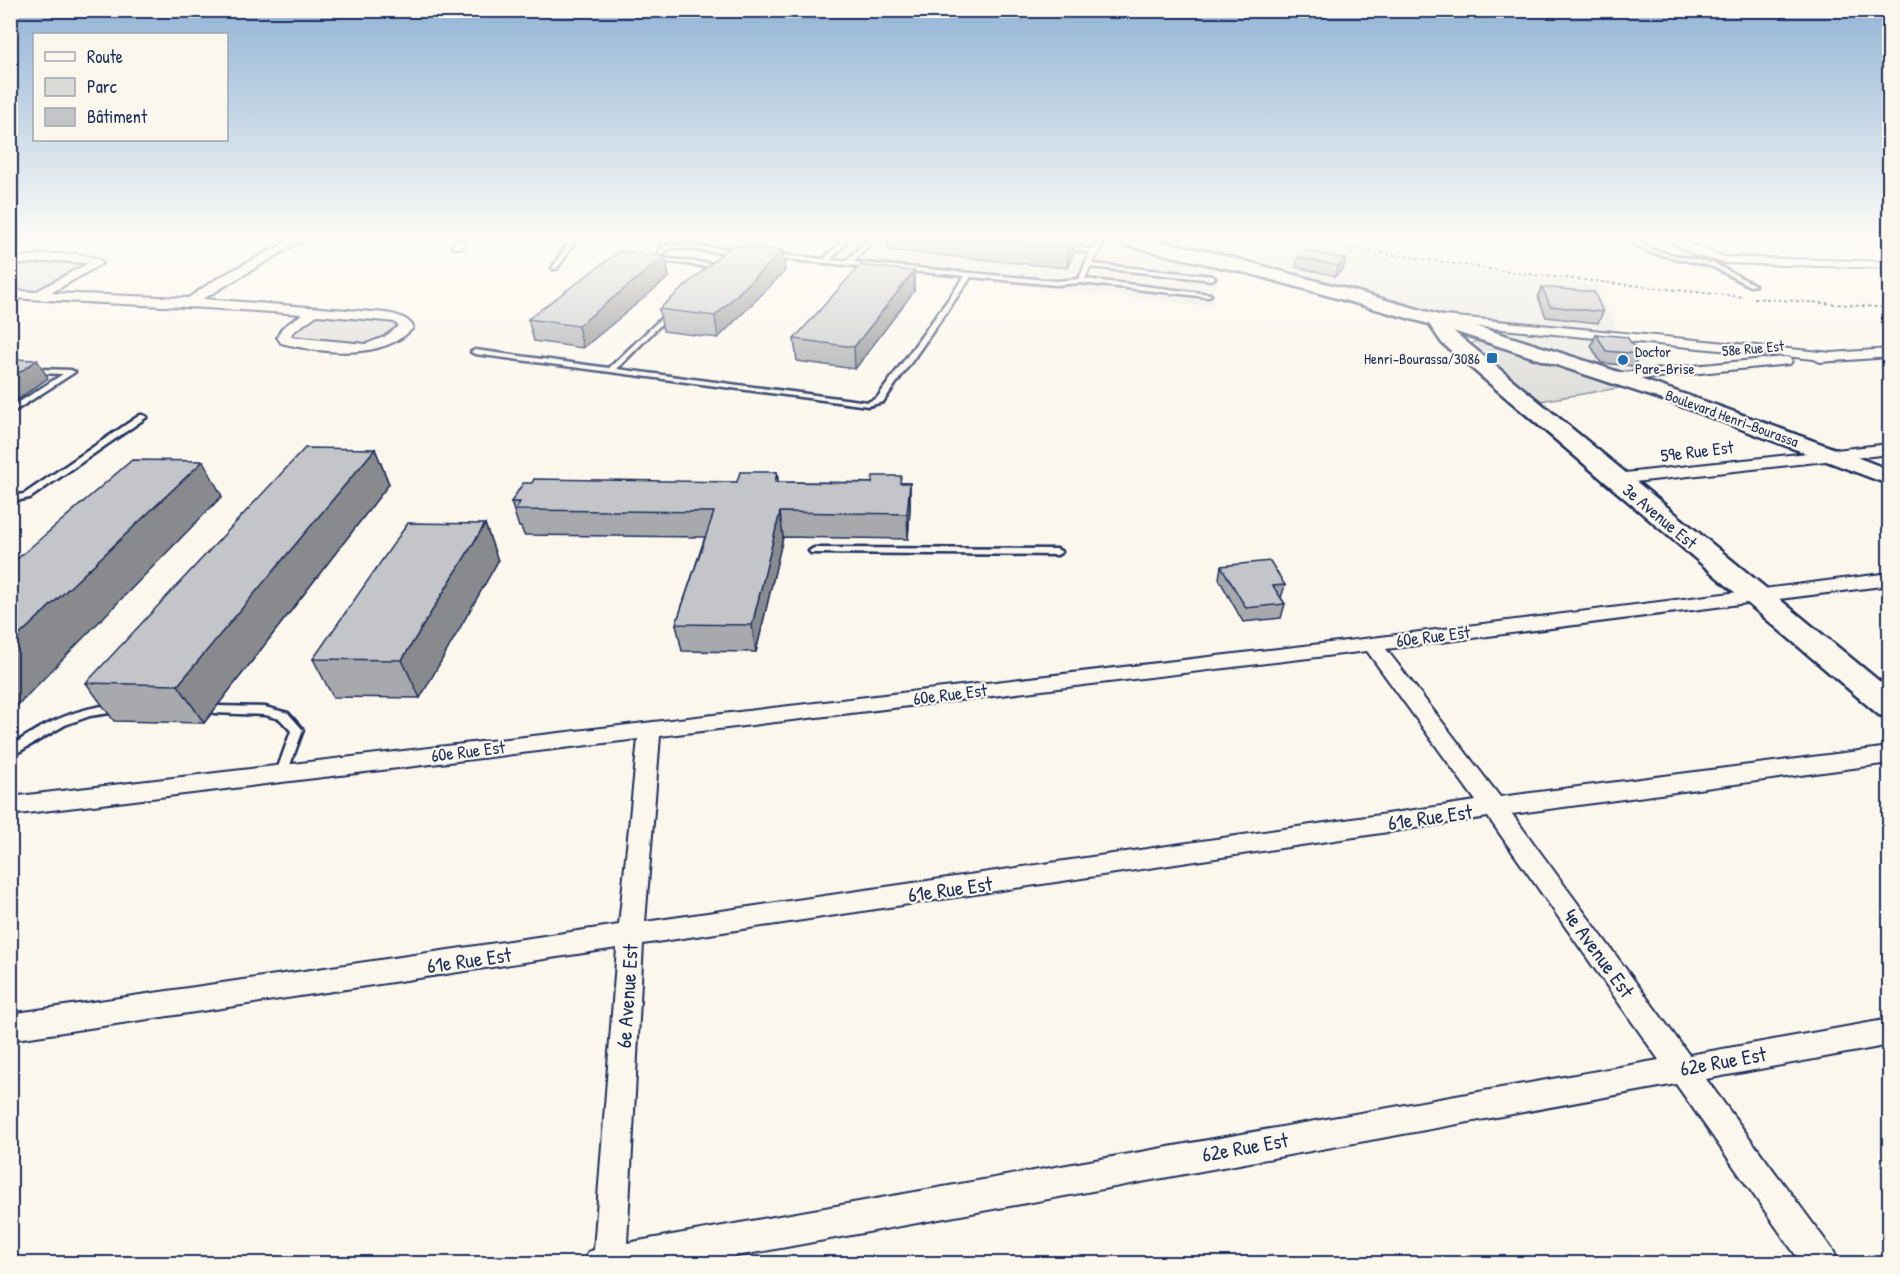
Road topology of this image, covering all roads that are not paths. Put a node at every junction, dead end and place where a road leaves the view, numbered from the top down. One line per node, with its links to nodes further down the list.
1 (97, 299): 5 (street)
2 (195, 299): 5 (street)
3 (952, 299): 13 (lane)
4 (1363, 299): 8 (main road, Boulevard Henri-Bourassa)
5 (191, 302): 7 (street)
6 (674, 307): 13 (lane)
7 (314, 312): 7 (street)
8 (1435, 319): 11 (street); 14 (main road, Boulevard Henri-Bourassa); 20 (main road, 3e Avenue Est)
9 (475, 352): 13 (lane)
10 (1890, 353): 11 (street, 58e Rue Est)
11 (1832, 357): 14 (street, 58e Rue Est)
12 (10, 370): 15 (lane)
13 (611, 370)
14 (1620, 377): 18 (main road, Boulevard Henri-Bourassa)
15 (10, 412)
16 (143, 417): 21 (lane)
17 (1890, 449): 18 (street, 59e Rue Est)
18 (1832, 455): 19 (main road, Boulevard Henri-Bourassa); 20 (street, 59e Rue Est)
19 (1890, 478)
20 (1616, 479): 25 (main road, 3e Avenue Est)
21 (10, 499)
22 (814, 551): 23 (lane)
23 (1057, 552)
24 (1890, 579): 25 (street, 60e Rue Est)
25 (1755, 595): 26 (street, 60e Rue Est); 27 (main road, 3e Avenue Est)
26 (1372, 644): 30 (street, 60e Rue Est); 35 (street, 4e Avenue Est)
27 (1890, 707)
28 (124, 708): 31 (lane)
29 (218, 710): 33 (lane)
30 (650, 730): 33 (street, 60e Rue Est); 36 (street, 6e Avenue Est)
31 (10, 753)
32 (1890, 755): 35 (street, 61e Rue Est)
33 (282, 773): 34 (street, 60e Rue Est)
34 (10, 806)
35 (1494, 807): 36 (street, 61e Rue Est); 39 (street, 4e Avenue Est)
36 (631, 936): 37 (street, 61e Rue Est); 40 (street, 6e Avenue Est)
37 (10, 1027)
38 (1890, 1032): 39 (street, 62e Rue Est)
39 (1682, 1068): 40 (street, 62e Rue Est); 41 (street, 4e Avenue Est)
40 (606, 1263)
41 (1822, 1263)

